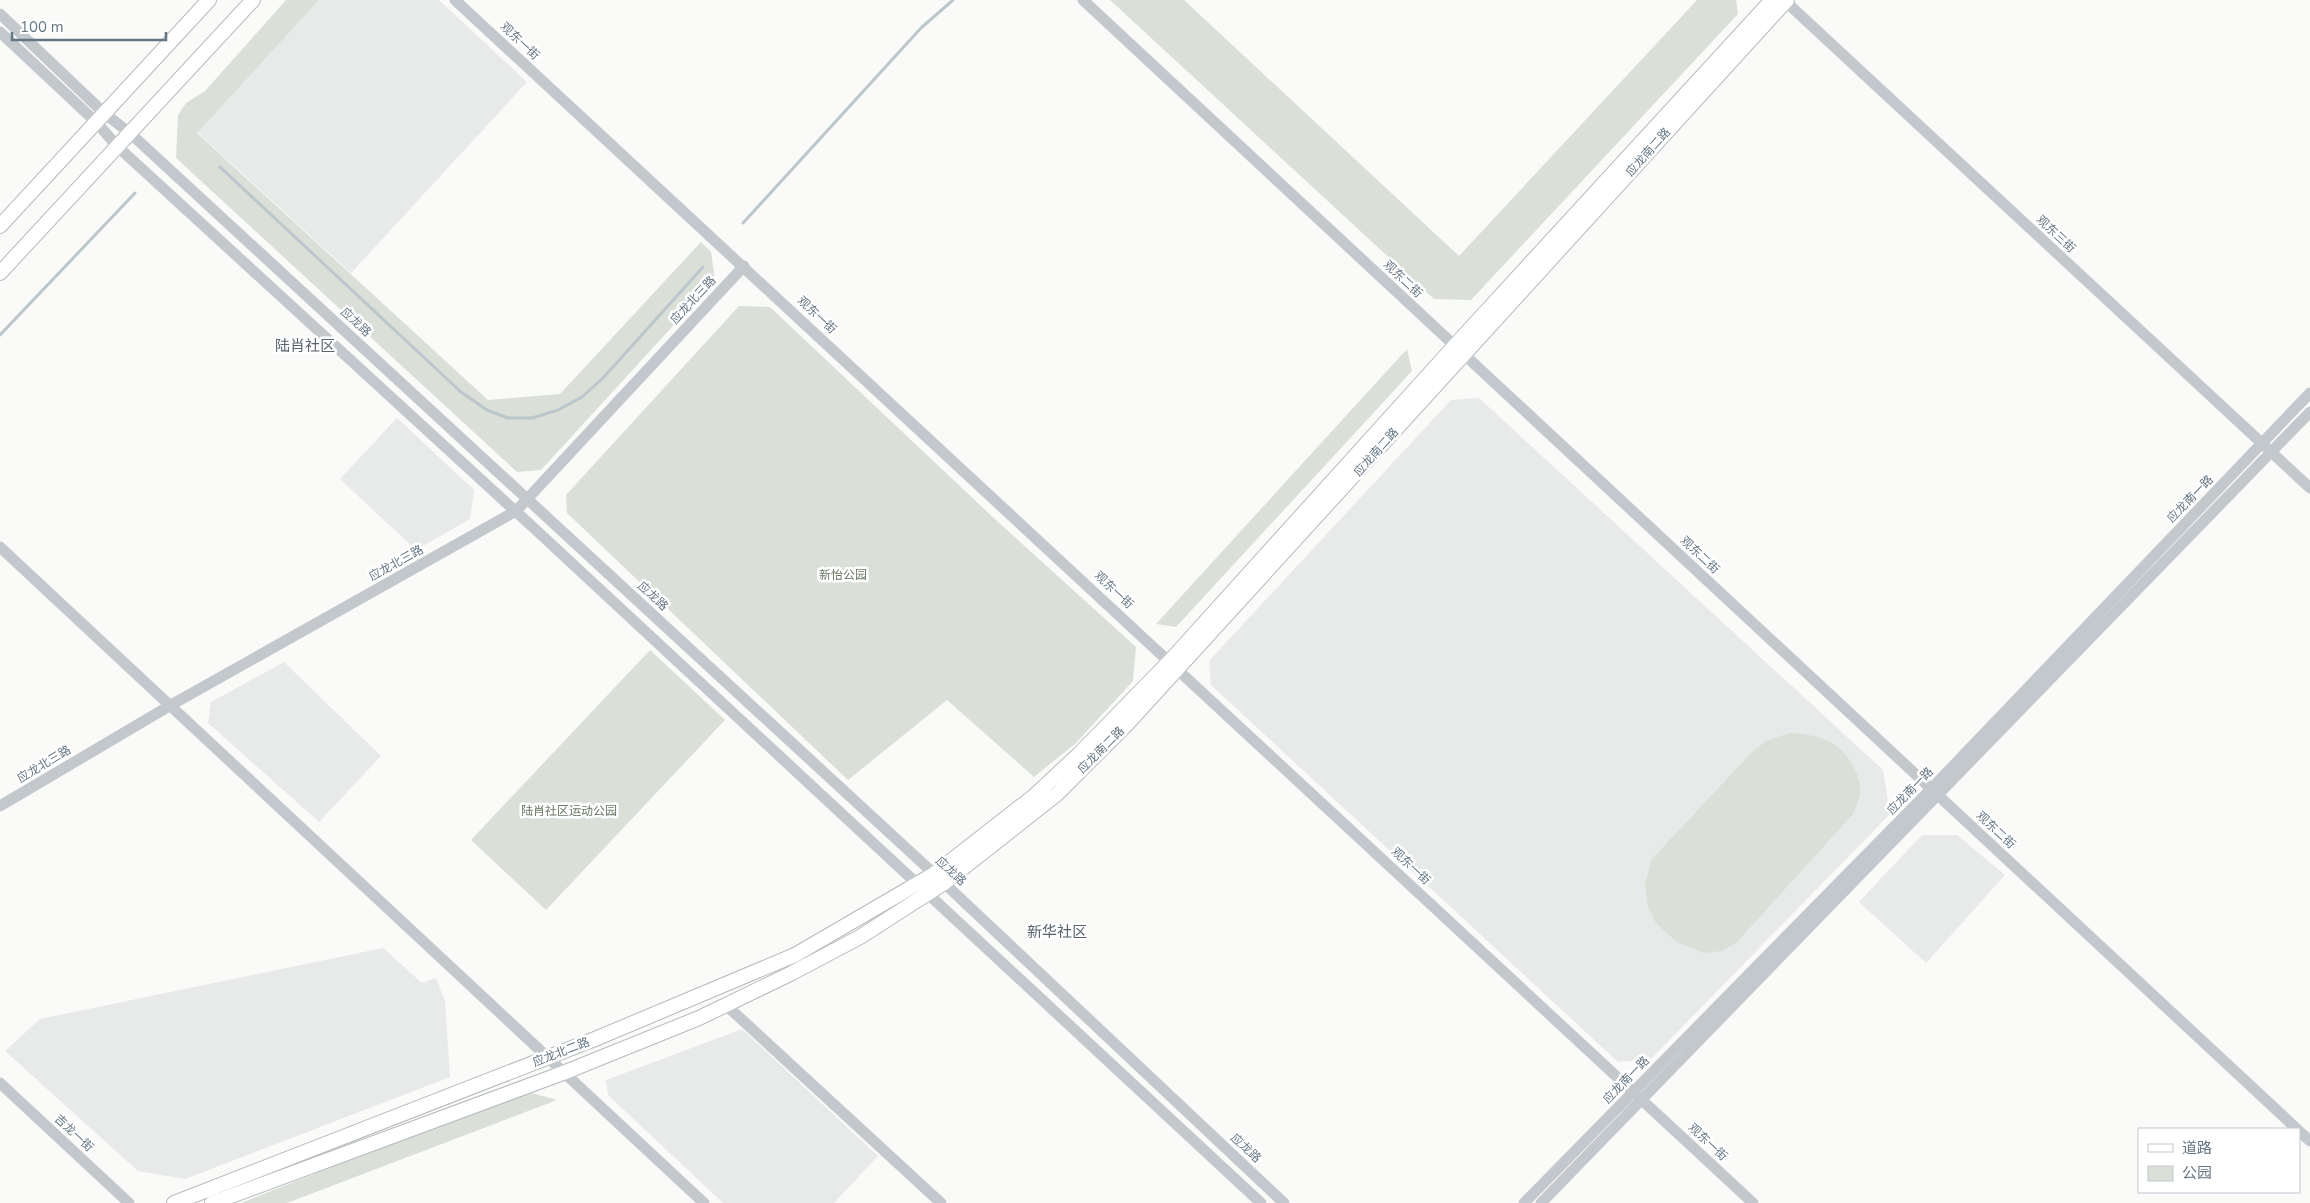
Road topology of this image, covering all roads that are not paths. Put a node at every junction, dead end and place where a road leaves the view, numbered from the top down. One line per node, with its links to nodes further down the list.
1 (209, 0): 8 (main road)
2 (253, 0): 9 (main road)
3 (455, 0): 12 (street, 观东一街)
4 (1083, 0): 14 (street, 观东二街)
5 (1782, 0): 14 (main road, 应龙南二路); 17 (street, 观东三街)
6 (0, 14): 8 (street, 应龙路)
7 (0, 32): 8 (street, 应龙路)
8 (100, 118): 9 (street, 应龙路); 10 (street, 应龙路); 11 (main road)
9 (131, 134): 10 (main road); 20 (street, 应龙路)
10 (118, 147): 13 (main road); 21 (street, 应龙路)
11 (0, 226)
12 (744, 266): 20 (street, 应龙北三路); 23 (street, 观东一街)
13 (0, 273)
14 (1460, 350): 23 (main road, 应龙南二路); 25 (street, 观东二街)
15 (2310, 393): 17 (street, 应龙南一路)
16 (2310, 412): 18 (street, 应龙南一路)
17 (2261, 444): 18 (street, 观东三街); 25 (street, 应龙南一路)
18 (2271, 453): 19 (street, 观东三街); 25 (street, 应龙南一路)
19 (2310, 488)
20 (529, 500): 21 (street, 应龙北三路); 27 (street, 应龙路)
21 (516, 511): 24 (street, 应龙北三路); 28 (street, 应龙路)
22 (0, 547): 24 (street)
23 (1175, 665): 27 (main road, 应龙南二路); 34 (street, 观东一街)
24 (171, 704): 26 (street, 应龙北三路); 31 (street)
25 (1935, 792): 34 (street, 应龙南一路); 35 (street, 观东二街)
26 (0, 806)
27 (939, 878): 28 (main road, 应龙北二路); 29 (main road, 应龙北二路); 44 (street, 应龙路)
28 (918, 883): 29 (street, 应龙路); 31 (main road, 应龙北二路)
29 (928, 893): 30 (main road, 应龙北二路); 43 (street, 应龙路)
30 (726, 1005): 32 (main road, 应龙北二路); 42 (street)
31 (547, 1058): 32 (street); 39 (main road, 应龙北二路)
32 (563, 1073): 40 (main road, 应龙北二路); 41 (street)
33 (0, 1083): 38 (street, 吉龙一街)
34 (1638, 1095): 45 (street, 应龙南一路); 46 (street, 应龙南一路); 47 (street, 观东一街)
35 (2296, 1128)
36 (2300, 1132): 37 (street, 观东二街)
37 (2310, 1141)
38 (129, 1203)
39 (174, 1203)
40 (212, 1203)
41 (704, 1203)
42 (941, 1203)
43 (1261, 1203)
44 (1284, 1203)
45 (1524, 1203)
46 (1541, 1203)
47 (1753, 1203)

